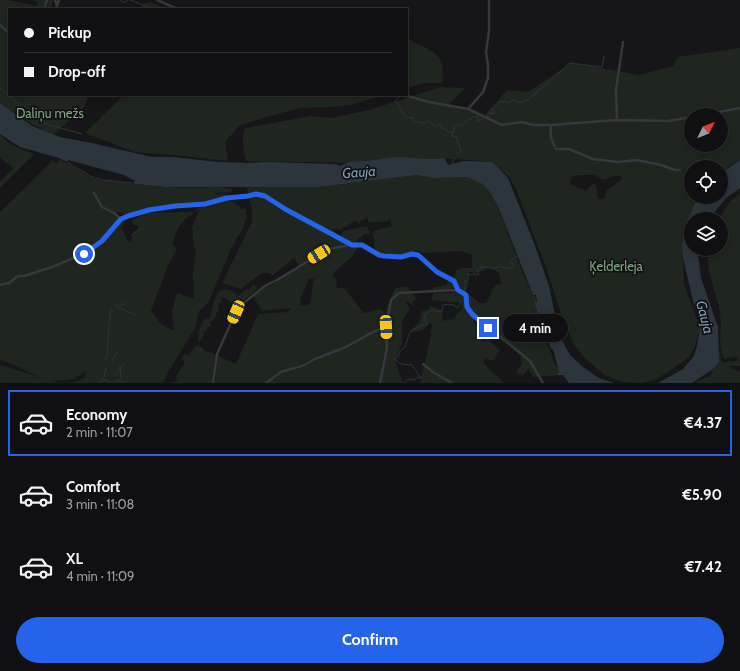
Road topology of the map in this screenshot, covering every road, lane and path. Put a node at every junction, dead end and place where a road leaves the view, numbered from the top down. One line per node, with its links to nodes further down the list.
1 (55, 0): 5 (street)
2 (59, 0): 5 (street)
3 (157, 0): 6 (street)
4 (489, 0): 12 (street)
5 (57, 8)
6 (176, 8)
7 (0, 25): 8 (street)
8 (8, 32)
9 (623, 42): 15 (street)
10 (408, 96): 12 (street)
11 (740, 108): 13 (street)
12 (468, 109): 16 (street)
13 (728, 110)
14 (684, 118): 15 (street)
15 (617, 120): 16 (street)
16 (552, 125): 17 (street)
17 (680, 170)
18 (94, 194): 19 (street)
19 (119, 218): 20 (street); 21 (street)
20 (352, 245): 22 (street); 25 (street)
21 (0, 285)
22 (458, 290): 23 (street); 29 (street)
23 (386, 327): 26 (street); 27 (street)
24 (423, 364): 28 (street)
25 (213, 383)
26 (266, 383)
27 (380, 383)
28 (452, 383)
29 (543, 383)

